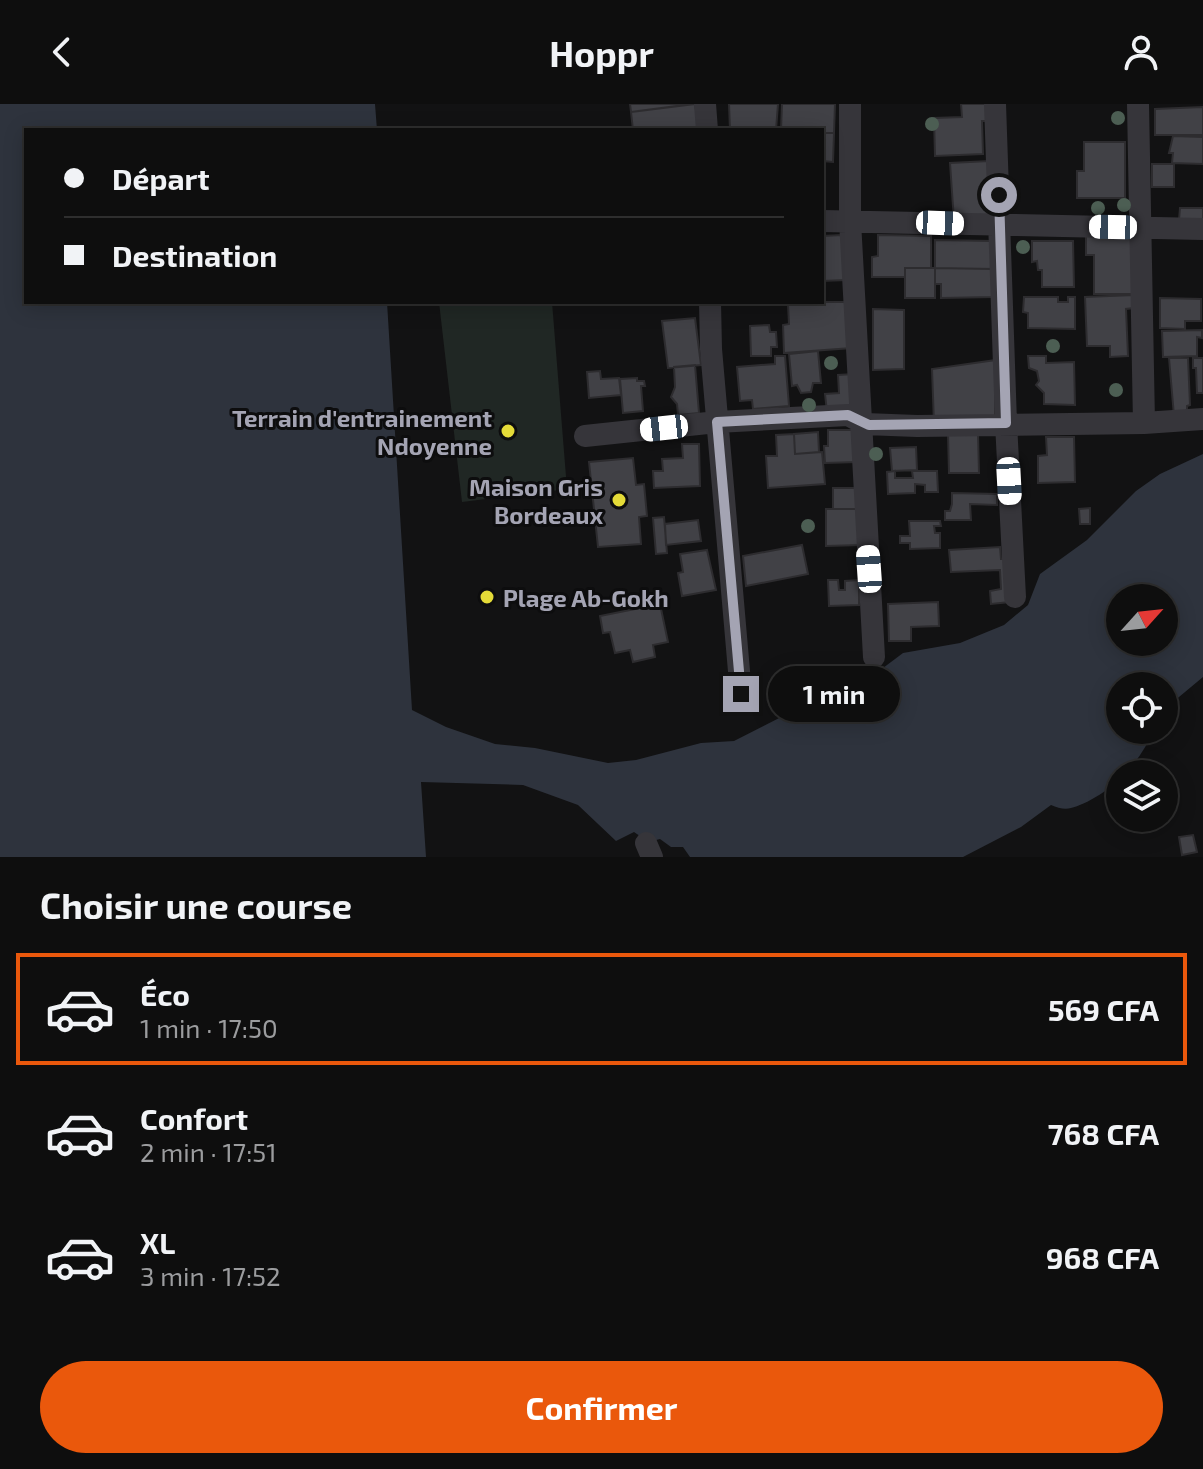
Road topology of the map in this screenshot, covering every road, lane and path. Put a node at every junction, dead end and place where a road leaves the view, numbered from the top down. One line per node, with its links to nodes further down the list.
1 (705, 104): 5 (street)
2 (850, 104): 7 (street)
3 (995, 104): 8 (street)
4 (1138, 104): 9 (street)
5 (707, 128)
6 (824, 221): 7 (street)
7 (850, 221): 8 (street); 14 (street)
8 (1001, 225): 9 (street); 15 (street)
9 (1142, 228): 10 (street); 16 (street)
10 (1203, 229)
11 (710, 304): 13 (street)
12 (1203, 419): 16 (street)
13 (717, 422): 14 (street); 17 (street); 20 (street)
14 (859, 422): 15 (street); 19 (street)
15 (1006, 423): 16 (street); 18 (street)
16 (1144, 423)
17 (585, 436)
18 (1015, 597)
19 (874, 657)
20 (741, 694)

